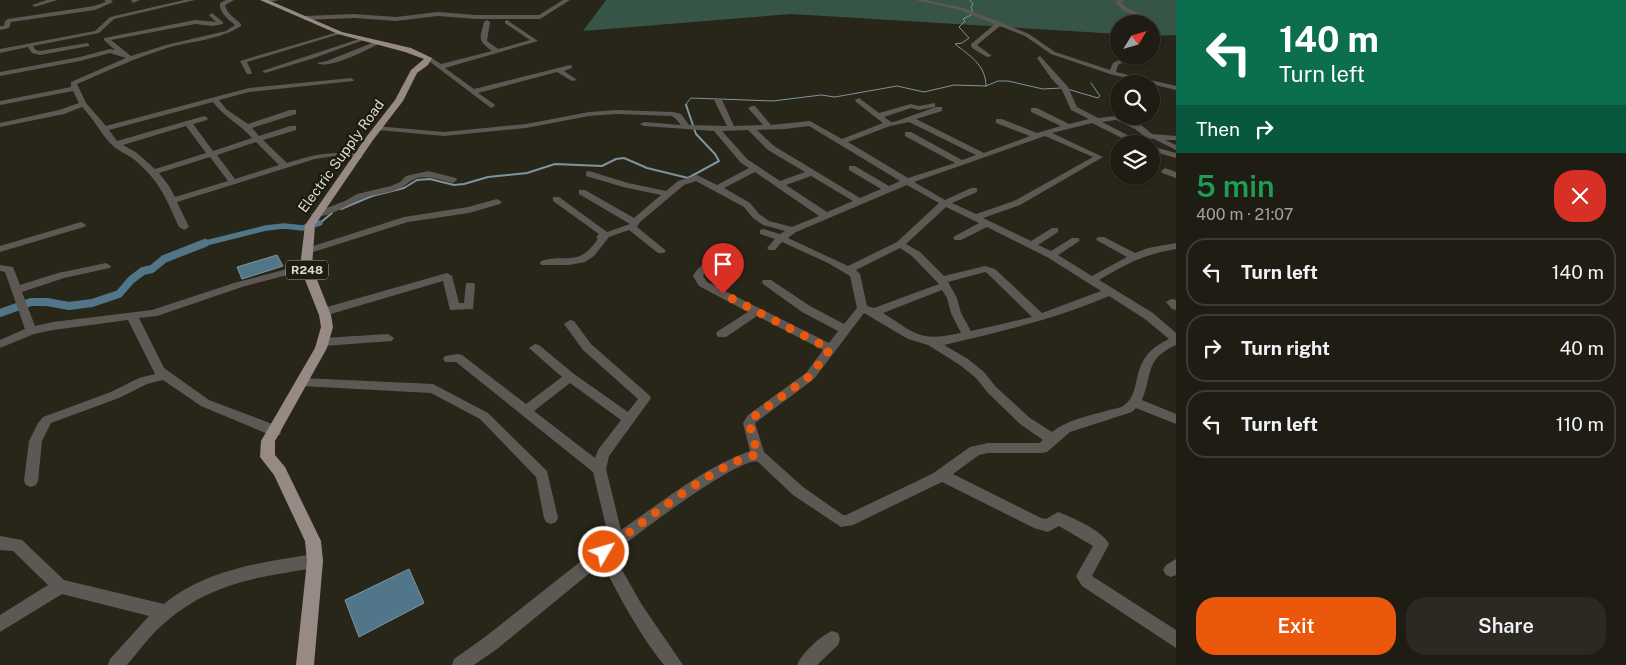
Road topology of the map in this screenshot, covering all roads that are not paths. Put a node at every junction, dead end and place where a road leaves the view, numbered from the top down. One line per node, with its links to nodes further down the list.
1 (54, 0): 9 (street)
2 (106, 0): 19 (street)
3 (192, 0): 22 (street)
4 (231, 0): 10 (street)
5 (568, 0): 15 (street)
6 (918, 0): 18 (street)
7 (1120, 0): 12 (street)
8 (269, 1): 15 (main road)
9 (35, 5)
10 (223, 10): 11 (street); 32 (street)
11 (207, 15): 13 (street); 30 (street)
12 (1138, 15)
13 (185, 16)
14 (58, 18): 19 (street)
15 (305, 18): 21 (main road)
16 (487, 22): 29 (street)
17 (531, 22): 29 (street)
18 (999, 24): 31 (street); 43 (street)
19 (7, 27): 20 (street)
20 (0, 28)
21 (340, 33): 23 (main road); 42 (street)
22 (80, 36): 25 (street); 26 (street)
23 (361, 40): 24 (main road); 41 (street)
24 (377, 43): 33 (main road); 36 (street)
25 (87, 45): 26 (street); 28 (street)
26 (30, 46): 27 (street)
27 (0, 51)
28 (110, 51): 30 (street); 35 (street)
29 (497, 51): 38 (street)
30 (123, 54): 32 (street)
31 (989, 56)
32 (130, 58): 45 (street)
33 (428, 58): 38 (street); 72 (main road, Electric Supply Road / R248)
34 (1040, 58): 63 (street)
35 (80, 59): 44 (street); 45 (street)
36 (320, 63)
37 (1115, 65): 43 (street)
38 (439, 67): 50 (street)
39 (570, 67): 40 (street)
40 (558, 70): 47 (street); 50 (street)
41 (264, 71)
42 (249, 73)
43 (1112, 73): 49 (street)
44 (0, 74)
45 (92, 75): 48 (street)
46 (351, 80): 51 (street)
47 (574, 80)
48 (75, 88): 54 (street); 55 (street)
49 (1176, 88)
50 (472, 92): 56 (street)
51 (214, 99): 69 (street); 76 (street)
52 (718, 100): 78 (street)
53 (860, 100): 60 (street)
54 (0, 103)
55 (83, 104): 68 (street); 76 (street)
56 (490, 106)
57 (752, 108): 75 (street)
58 (1034, 110): 70 (street)
59 (293, 112): 69 (street)
60 (878, 116): 62 (street); 67 (street)
61 (204, 118): 65 (street)
62 (909, 119): 67 (street); 92 (street)
63 (1095, 120): 70 (street); 81 (street); 82 (street)
64 (999, 121): 80 (street)
65 (188, 122): 88 (street); 91 (street)
66 (644, 124): 73 (street)
67 (890, 124): 86 (street)
68 (0, 125)
69 (247, 126): 85 (street)
70 (1067, 126): 80 (street)
71 (293, 128): 85 (street)
72 (378, 128): 73 (street); 93 (main road, Electric Supply Road / R248)
73 (687, 128): 77 (street)
74 (750, 128): 75 (street); 78 (street); 101 (street)
75 (769, 128): 86 (street)
76 (104, 129): 88 (street)
77 (716, 129): 78 (street); 98 (street)
78 (732, 129)
79 (908, 134): 95 (street)
80 (1041, 135): 92 (street); 120 (street)
81 (1123, 135)
82 (1152, 135)
83 (1160, 137): 84 (street)
84 (1176, 138)
85 (257, 139): 91 (street); 96 (street)
86 (841, 142): 106 (street)
87 (1160, 142): 89 (street)
88 (117, 144): 100 (street)
89 (1176, 148)
90 (1160, 151): 94 (street)
91 (212, 154): 100 (street); 105 (street)
92 (982, 155): 95 (street)
93 (358, 156): 96 (street); 118 (main road, Electric Supply Road / R248)
94 (1176, 156)
95 (960, 162): 106 (street)
96 (285, 166): 105 (street)
97 (852, 168): 109 (street)
98 (754, 169): 107 (street); 108 (street)
99 (1165, 171): 103 (street)
100 (154, 172): 114 (street)
101 (812, 172): 107 (street); 115 (street)
102 (589, 174): 112 (street)
103 (1176, 175)
104 (453, 180): 118 (street)
105 (233, 182): 114 (street)
106 (906, 182): 109 (street); 117 (street)
107 (779, 185): 119 (street)
108 (717, 188): 112 (street); 125 (street)
109 (887, 189): 115 (street)
110 (974, 190): 117 (street)
111 (582, 192): 121 (street)
112 (668, 194): 121 (street)
113 (556, 200): 128 (street)
114 (172, 201): 124 (street)
115 (859, 201): 119 (street)
116 (497, 202): 138 (street)
117 (944, 203): 120 (street); 133 (street)
118 (316, 214): 138 (main road, Electric Supply Road / R248)
119 (826, 216): 125 (street)
120 (974, 218): 122 (street)
121 (633, 224): 128 (street); 139 (street)
122 (985, 224): 130 (street); 134 (street)
123 (81, 225): 137 (street)
124 (184, 227)
125 (793, 230): 129 (street)
126 (1056, 230): 134 (street)
127 (763, 232): 129 (street)
128 (603, 236): 143 (street)
129 (781, 238): 136 (street); 147 (street)
130 (958, 238)
131 (1101, 239): 141 (street)
132 (1075, 240): 140 (street)
133 (900, 244): 147 (street); 150 (street)
134 (1030, 246): 140 (street)
135 (1176, 246): 141 (street)
136 (772, 248)
137 (0, 249)
138 (307, 251): 145 (main road, Electric Supply Road / R248)
139 (661, 251)
140 (1051, 255): 148 (street)
141 (1135, 257): 148 (street)
142 (720, 258): 155 (street)
143 (545, 262)
144 (106, 266): 152 (street)
145 (306, 266): 156 (main road, Electric Supply Road / R248); 158 (street)
146 (0, 268): 152 (street)
147 (848, 270): 154 (street)
148 (1092, 280): 153 (street)
149 (766, 282): 161 (street)
150 (944, 282): 157 (street); 159 (street); 164 (street)
151 (470, 285): 156 (street)
152 (16, 290): 162 (street)
153 (1110, 291): 159 (street); 166 (street)
154 (862, 308): 157 (street); 161 (street)
155 (757, 311): 163 (street); 171 (street)
156 (324, 312): 167 (main road, Electric Supply Road / R248)
157 (875, 312): 168 (street)
158 (132, 316): 162 (street); 173 (street)
159 (1040, 318): 164 (street)
160 (570, 324): 178 (street)
161 (846, 330): 171 (street)
162 (31, 331): 169 (street)
163 (722, 334)
164 (968, 336): 168 (street)
165 (388, 338): 167 (street)
166 (1176, 340): 176 (street)
167 (323, 342): 175 (main road, Electric Supply Road / R248)
168 (932, 342): 181 (street)
169 (0, 344)
170 (535, 348): 174 (street)
171 (830, 349): 182 (street)
172 (449, 359): 177 (street)
173 (166, 375): 180 (street); 185 (street)
174 (570, 377): 177 (street); 178 (street)
175 (301, 382): 180 (main road, Electric Supply Road / R248); 186 (street)
176 (1135, 402): 179 (street); 181 (street)
177 (525, 411): 183 (street)
178 (629, 419): 183 (street)
179 (1176, 419)
180 (275, 431): 190 (main road, Electric Supply Road / R248)
181 (1052, 439): 184 (street)
182 (758, 455): 184 (street); 187 (street)
183 (598, 469): 187 (street)
184 (942, 475): 195 (street)
185 (32, 481)
186 (551, 518)
187 (618, 541): 189 (street)
188 (0, 543): 191 (street)
189 (604, 552): 198 (street); 199 (street)
190 (315, 561): 192 (street); 197 (main road, Electric Supply Road / R248)
191 (60, 586): 192 (street); 193 (street)
192 (166, 612): 196 (street)
193 (0, 624)
194 (832, 639): 200 (street)
195 (1176, 640)
196 (116, 665)
197 (305, 665)
198 (460, 665)
199 (676, 665)
200 (805, 665)

